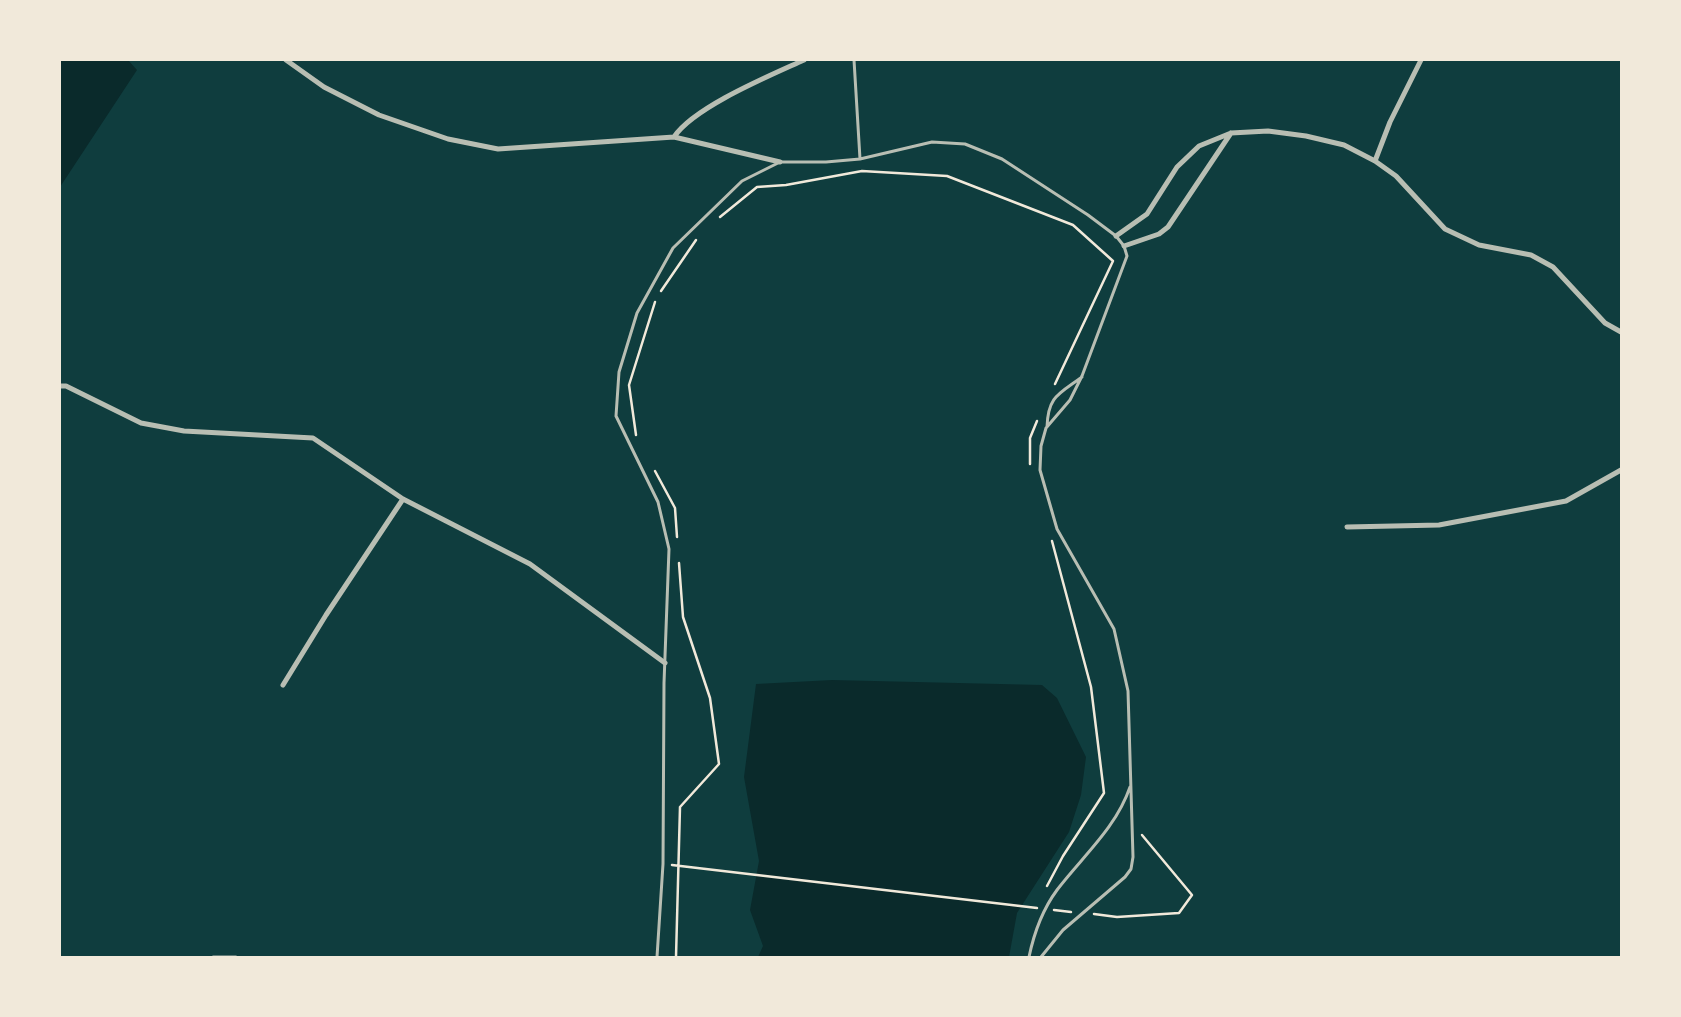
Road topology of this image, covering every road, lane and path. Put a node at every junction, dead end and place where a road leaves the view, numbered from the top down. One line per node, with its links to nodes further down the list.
1 (286, 60): 6 (street)
2 (804, 60): 6 (street)
3 (854, 60): 7 (lane)
4 (1421, 60): 8 (street)
5 (1231, 133): 8 (street); 12 (street); 13 (street)
6 (674, 137): 9 (street)
7 (860, 159): 9 (lane); 12 (lane)
8 (1374, 161): 16 (street)
9 (780, 162): 31 (lane)
10 (715, 221): 19 (path)
11 (702, 233): 14 (path)
12 (1116, 236): 13 (lane)
13 (1124, 246): 17 (lane)
14 (660, 292)
15 (655, 299): 22 (path)
16 (1621, 332)
17 (1082, 376): 21 (lane); 21 (lane)
18 (60, 386): 26 (street)
19 (1052, 389)
20 (1041, 414): 24 (path)
21 (1046, 428): 33 (lane)
22 (637, 438)
23 (651, 464): 29 (path)
24 (1032, 469)
25 (1621, 470): 27 (street)
26 (403, 499): 31 (street); 32 (street)
27 (1347, 527)
28 (1050, 533): 37 (path)
29 (677, 538)
30 (678, 558): 36 (path)
31 (665, 663): 35 (lane)
32 (283, 685)
33 (1131, 784): 34 (lane); 46 (lane)
34 (1132, 823): 41 (path); 47 (lane)
35 (663, 864): 36 (path); 44 (lane)
36 (679, 865): 39 (path); 45 (path)
37 (1046, 888)
38 (1048, 909): 40 (path)
39 (1033, 912)
40 (1078, 912)
41 (1087, 914)
42 (212, 957): 43 (lane)
43 (236, 957)
44 (658, 957)
45 (676, 957)
46 (1029, 957)
47 (1041, 957)

